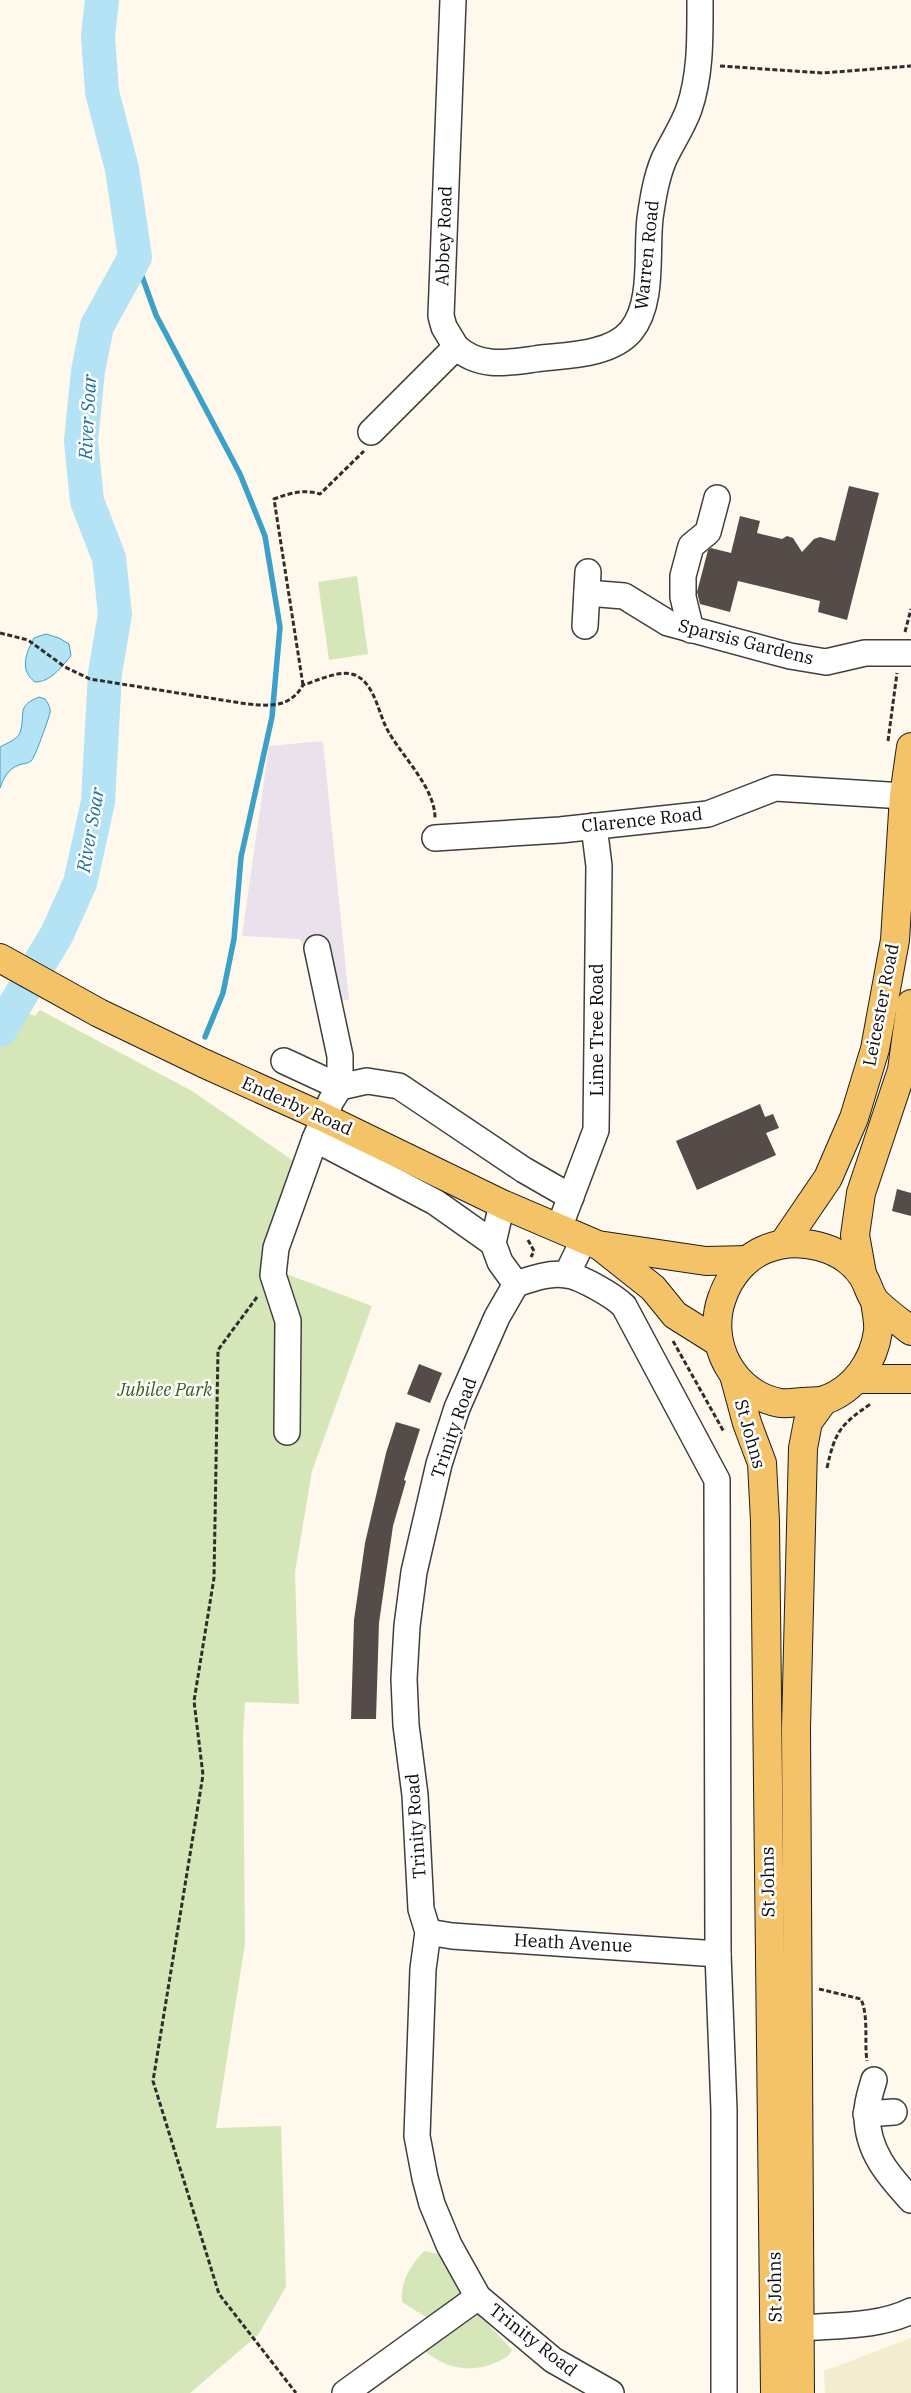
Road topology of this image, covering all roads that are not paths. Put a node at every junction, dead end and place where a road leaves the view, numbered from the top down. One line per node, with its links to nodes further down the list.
1 (453, 0): 3 (street, Abbey Road)
2 (700, 0): 3 (street, Warren Road)
3 (456, 347): 4 (street)
4 (371, 432)
5 (717, 498): 7 (street)
6 (585, 626): 7 (street, Sparsis Gardens)
7 (691, 630): 8 (street, Sparsis Gardens)
8 (905, 653)
9 (899, 747): 10 (main road, Leicester Road)
10 (904, 796): 11 (street, Clarence Road); 24 (main road, Leicester Road)
11 (594, 826): 12 (street, Clarence Road); 19 (street, Lime Tree Road)
12 (435, 838)
13 (317, 948): 17 (street)
14 (0, 958): 18 (main road, Enderby Road)
15 (911, 1004): 27 (main road, Leicester Road)
16 (284, 1061): 17 (street)
17 (340, 1087): 18 (street); 19 (street)
18 (320, 1128): 20 (main road, Enderby Road); 23 (street); 36 (street)
19 (571, 1197): 21 (street, Lime Tree Road)
20 (502, 1204): 21 (main road, Enderby Road); 23 (street)
21 (559, 1228): 22 (main road, Enderby Road)
22 (591, 1242): 25 (main road, Enderby Road); 26 (street); 31 (main road, Enderby Road)
23 (493, 1243): 28 (street)
24 (784, 1244): 25 (main road); 27 (main road)
25 (747, 1260): 31 (main road)
26 (567, 1274): 28 (street); 38 (street)
27 (862, 1274): 29 (main road)
28 (516, 1284): 37 (street, Trinity Road)
29 (875, 1301): 30 (main road); 33 (main road)
30 (911, 1331)
31 (718, 1342): 32 (main road)
32 (734, 1375): 35 (main road); 49 (main road, St Johns)
33 (857, 1379): 34 (main road); 35 (main road)
34 (911, 1379)
35 (824, 1400): 45 (main road, St Johns)
36 (287, 1432)
37 (428, 1932): 38 (street, Heath Avenue); 43 (street, Trinity Road)
38 (718, 1954): 48 (street)
39 (874, 2080): 41 (street)
40 (894, 2112): 41 (street)
41 (866, 2114): 42 (street)
42 (911, 2200)
43 (478, 2297): 46 (street); 47 (street, Trinity Road)
44 (911, 2311): 45 (street)
45 (800, 2328): 50 (main road, St Johns)
46 (345, 2393)
47 (611, 2393)
48 (724, 2393)
49 (776, 2393)
50 (800, 2393)

